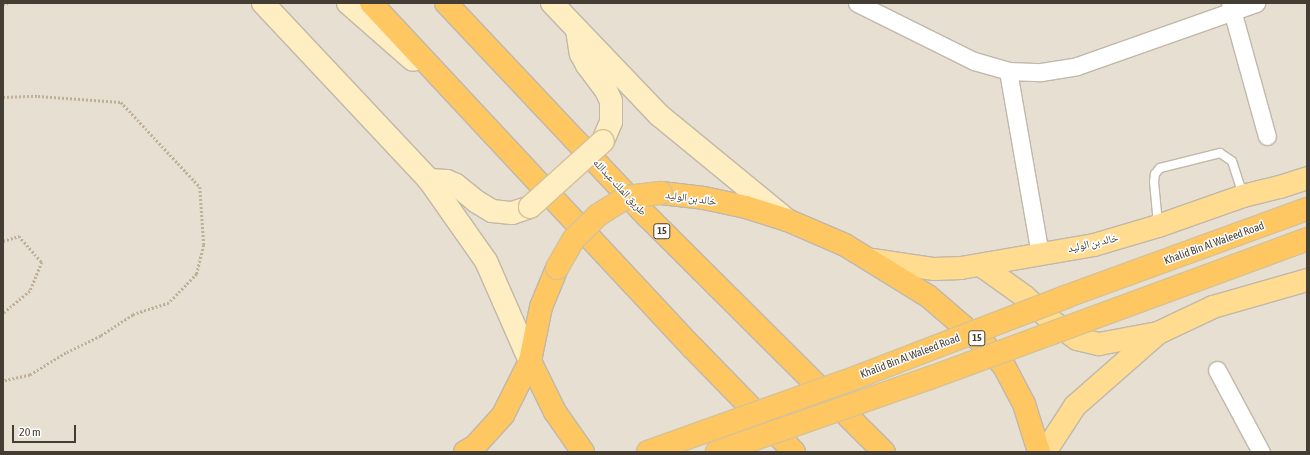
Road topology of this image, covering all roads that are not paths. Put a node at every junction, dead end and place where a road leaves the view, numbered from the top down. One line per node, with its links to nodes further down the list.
1 (263, 3): 14 (main road)
2 (348, 3): 11 (main road)
3 (371, 3): 11 (highway)
4 (446, 3): 32 (highway, طريق الملك عبدالله / 15)
5 (552, 3): 9 (main road)
6 (858, 3): 10 (street)
7 (1256, 3): 8 (street)
8 (1232, 7): 10 (street); 12 (street)
9 (577, 29): 14 (main road, bridge); 17 (main road)
10 (1008, 71): 20 (street)
11 (474, 114): 31 (highway)
12 (1267, 136)
13 (1307, 178): 15 (main road, خالد بن الوليد)
14 (429, 180): 25 (main road)
15 (1243, 196): 18 (main road, خالد بن الوليد); 18 (lane)
16 (1307, 209): 29 (highway, Khalid Bin Al Waleed Road, bridge)
17 (787, 220): 21 (highway, خالد بن الوليد / 15); 25 (highway, خالد بن الوليد / 15, bridge)
18 (1158, 226): 20 (main road, خالد بن الوليد)
19 (1307, 239): 30 (highway, bridge)
20 (1040, 254): 22 (main road, خالد بن الوليد)
21 (872, 260): 22 (main road, خالد بن الوليد); 33 (highway, خالد بن الوليد / 15)
22 (982, 266): 24 (main road)
23 (1307, 280): 24 (main road)
24 (1158, 333): 34 (main road)
25 (530, 361): 27 (highway, خالد بن الوليد / 15); 28 (highway)
26 (1217, 370): 35 (street)
27 (465, 452)
28 (583, 452)
29 (648, 452)
30 (717, 452)
31 (794, 452)
32 (884, 452)
33 (1039, 452)
34 (1046, 452)
35 (1260, 452)

